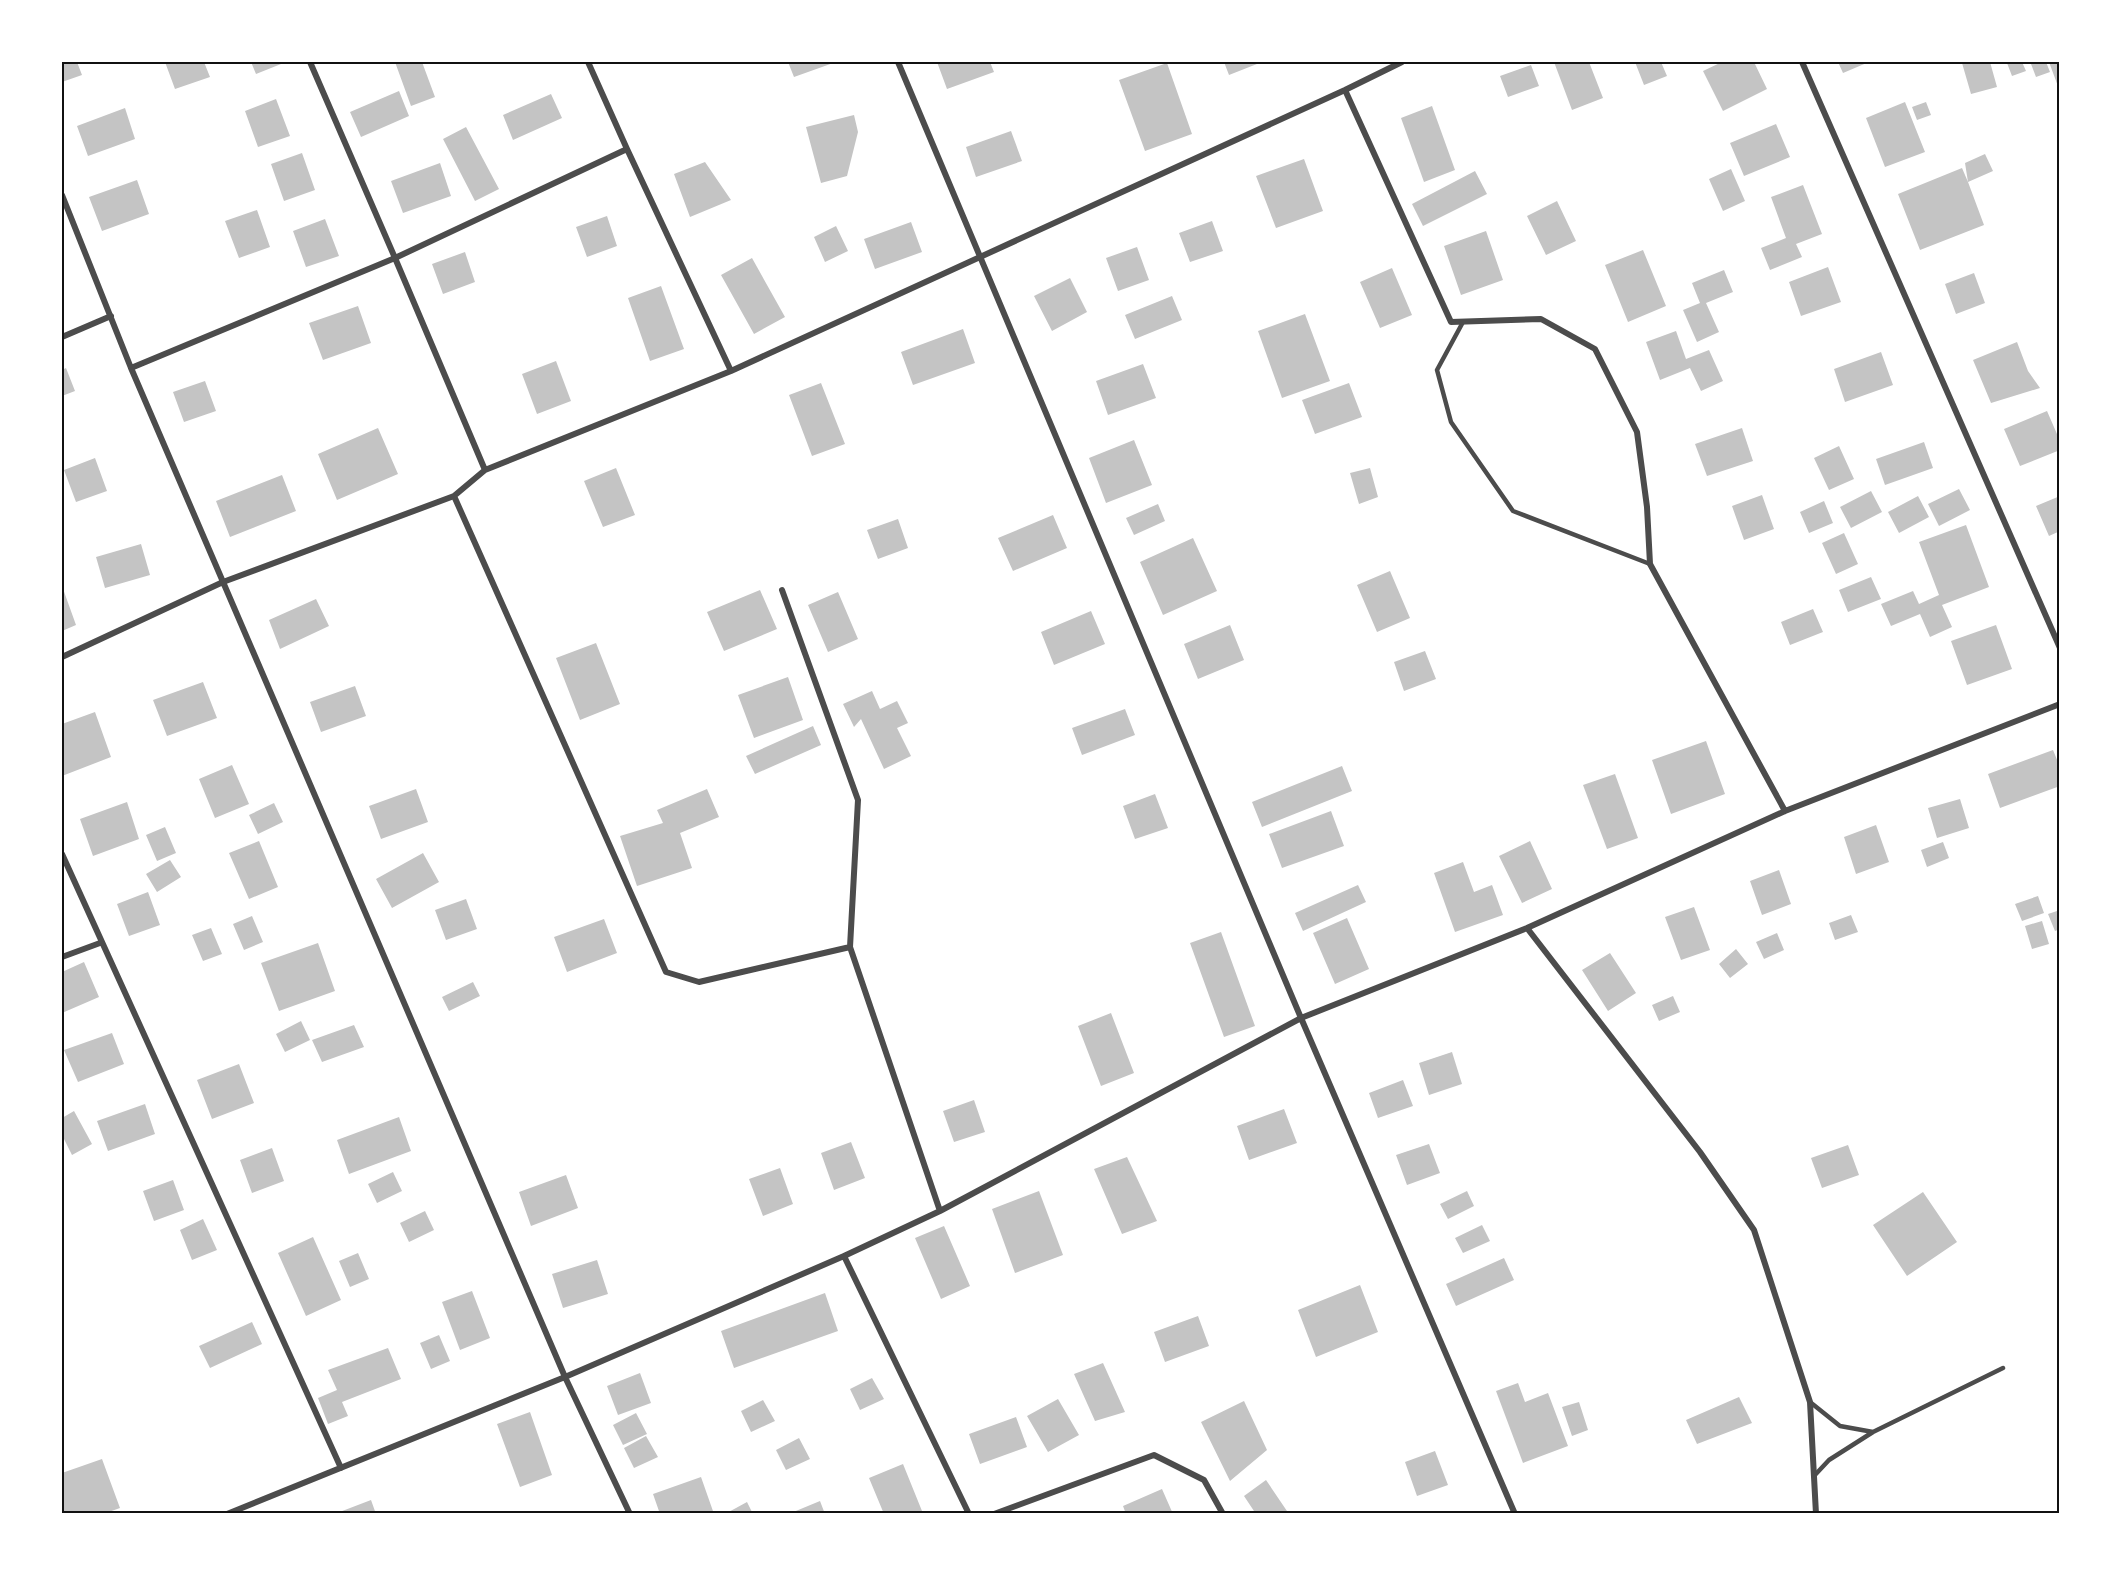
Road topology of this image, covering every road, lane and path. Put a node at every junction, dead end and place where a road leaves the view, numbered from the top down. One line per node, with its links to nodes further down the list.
1 (310, 62): 10 (street)
2 (588, 62): 7 (street)
3 (898, 62): 9 (street)
4 (1402, 62): 6 (street)
5 (1802, 62): 21 (street)
6 (1345, 90): 9 (street); 12 (street)
7 (627, 149): 10 (street); 15 (street)
8 (62, 195): 11 (street)
9 (981, 256): 15 (street); 30 (street)
10 (395, 258): 14 (street); 16 (street)
11 (111, 316): 13 (street); 14 (street)
12 (1463, 322): 18 (lane); 18 (street)
13 (62, 338)
14 (131, 368): 19 (street)
15 (731, 371): 16 (street)
16 (485, 470): 17 (street)
17 (454, 496): 19 (street); 28 (street)
18 (1650, 564): 24 (street)
19 (223, 582): 22 (street); 34 (street)
20 (782, 590): 28 (street)
21 (2060, 648)
22 (62, 657)
23 (2060, 704): 24 (street)
24 (1785, 812): 26 (street)
25 (62, 854): 27 (street)
26 (1527, 928): 30 (street); 35 (street)
27 (100, 943): 29 (street); 37 (street)
28 (850, 947): 31 (street)
29 (62, 957)
30 (1301, 1018): 31 (street); 44 (street)
31 (940, 1211): 32 (street)
32 (844, 1256): 34 (street); 41 (street)
33 (2003, 1368): 36 (lane)
34 (565, 1377): 37 (street); 40 (street)
35 (1810, 1402): 36 (lane); 38 (street)
36 (1874, 1432): 38 (lane)
37 (341, 1468): 39 (street)
38 (1814, 1476): 45 (street)
39 (227, 1514)
40 (630, 1514)
41 (969, 1514)
42 (994, 1514): 43 (street)
43 (1223, 1514)
44 (1515, 1514)
45 (1816, 1514)

